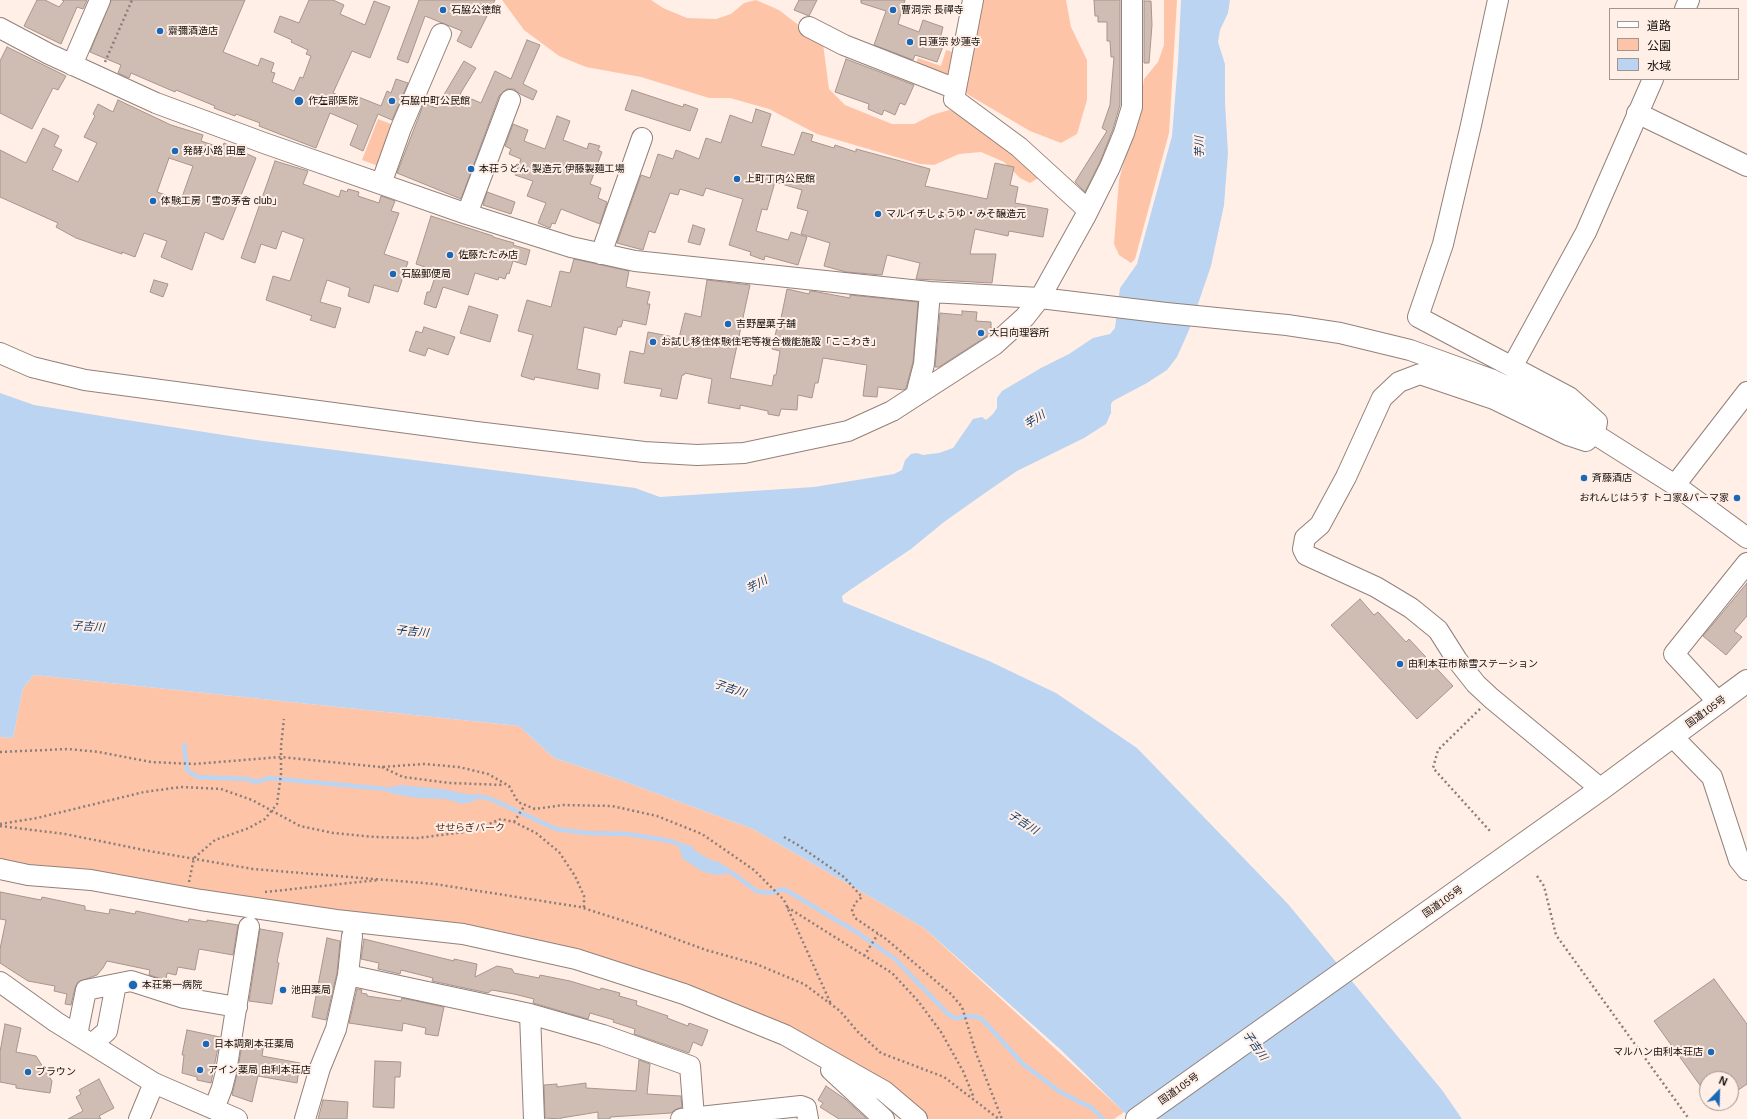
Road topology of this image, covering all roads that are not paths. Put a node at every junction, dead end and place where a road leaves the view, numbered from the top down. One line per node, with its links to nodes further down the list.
1 (100, 0): 8 (street)
2 (973, 0): 10 (street)
3 (1132, 0): 16 (street)
4 (1498, 0): 22 (street)
5 (809, 27): 10 (street)
6 (0, 28): 8 (street)
7 (441, 34): 15 (street)
8 (72, 65): 15 (street)
9 (1652, 80): 12 (street)
10 (956, 89): 16 (street)
11 (510, 100): 17 (street)
12 (1637, 113): 14 (street); 22 (street)
13 (642, 138): 18 (street)
14 (1747, 166)
15 (381, 184): 17 (street)
16 (1088, 210): 20 (street)
17 (467, 214): 18 (street)
18 (601, 254): 19 (street)
19 (930, 292): 20 (street); 24 (street)
20 (1040, 298): 24 (street); 25 (street)
21 (0, 353): 24 (street)
22 (1512, 367): 25 (street)
23 (1747, 392): 26 (street)
24 (916, 395)
25 (1595, 433): 26 (street); 32 (street)
26 (1675, 485): 27 (street)
27 (1747, 538)
28 (1747, 563): 30 (street)
29 (1747, 681): 30 (highway, 国道105号)
30 (1719, 702): 31 (highway, 国道105号)
31 (1672, 736): 32 (highway, 国道105号); 34 (street)
32 (1601, 789): 54 (highway, 国道105号)
33 (0, 869): 43 (street)
34 (1747, 870)
35 (249, 927): 40 (street)
36 (352, 936): 37 (street)
37 (348, 975): 41 (street); 49 (street)
38 (0, 982): 42 (street)
39 (116, 984): 40 (street); 42 (street); 42 (street)
40 (236, 1007): 45 (street)
41 (530, 1014): 46 (street); 50 (street)
42 (85, 1040): 44 (street)
43 (801, 1043): 52 (street); 53 (street)
44 (154, 1083): 45 (street); 47 (street)
45 (214, 1109): 48 (street)
46 (688, 1118): 51 (street)
47 (139, 1119)
48 (236, 1119)
49 (305, 1119)
50 (534, 1119)
51 (808, 1119)
52 (884, 1119)
53 (917, 1119)
54 (1137, 1119)

